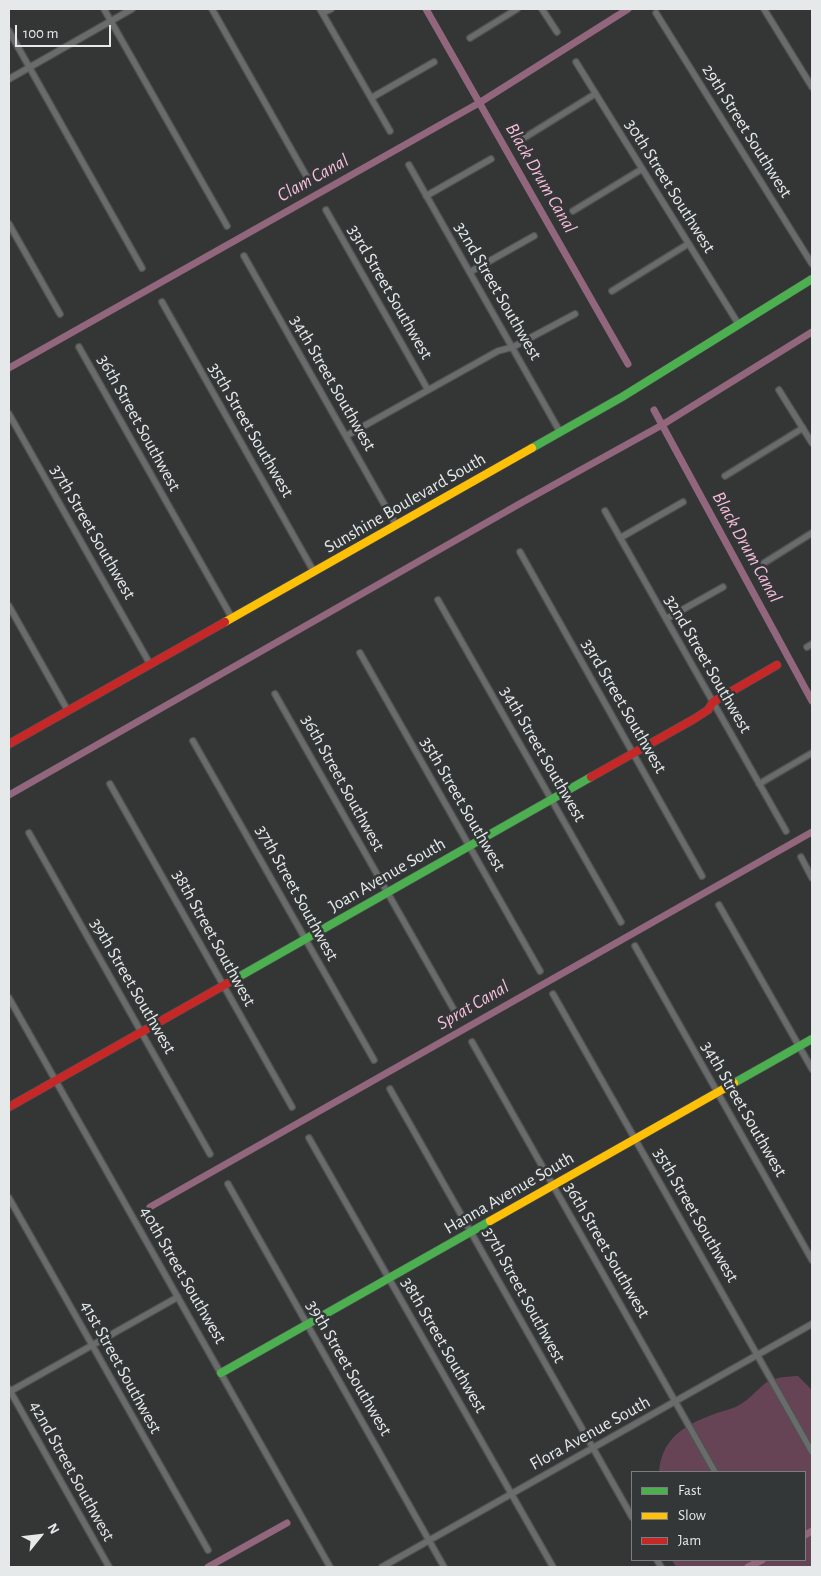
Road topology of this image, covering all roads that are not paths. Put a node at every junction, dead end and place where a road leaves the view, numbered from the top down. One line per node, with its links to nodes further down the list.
1 (104, 9): 10 (street)
2 (132, 9): 10 (street)
3 (212, 9): 26 (street)
4 (331, 9): 8 (street)
5 (517, 9): 13 (street)
6 (542, 9): 12 (street)
7 (764, 9): 18 (street)
8 (322, 11): 20 (street)
9 (656, 13): 35 (street, 29th Street Southwest)
10 (111, 21): 16 (street); 31 (street)
11 (9, 31): 16 (street)
12 (557, 32)
13 (470, 38)
14 (434, 62): 20 (street)
15 (576, 62): 19 (street, 30th Street Southwest)
16 (29, 68): 17 (street); 36 (street)
17 (9, 79)
18 (812, 86)
19 (596, 94): 22 (street); 25 (street, 30th Street Southwest)
20 (371, 98): 21 (street)
21 (390, 131)
22 (524, 138)
23 (491, 159): 27 (street)
24 (408, 165): 27 (street, 32nd Street Southwest)
25 (642, 169): 29 (street); 33 (street, 30th Street Southwest)
26 (308, 179)
27 (426, 196): 37 (street, 32nd Street Southwest)
28 (326, 210): 46 (street, 33rd Street Southwest)
29 (574, 211)
30 (9, 224): 41 (street)
31 (228, 226)
32 (534, 236): 37 (street)
33 (688, 244): 39 (street); 43 (street, 30th Street Southwest)
34 (244, 256): 51 (street, 34th Street Southwest)
35 (812, 264)
36 (142, 268)
37 (470, 272): 45 (street, 32nd Street Southwest)
38 (812, 280): 43 (street, Sunshine Boulevard South)
39 (612, 291)
40 (162, 302): 61 (street, 35th Street Southwest)
41 (60, 314)
42 (575, 314): 45 (street)
43 (739, 325): 50 (street, Sunshine Boulevard South)
44 (79, 347): 65 (street, 36th Street Southwest)
45 (513, 347): 46 (street); 50 (street, 32nd Street Southwest)
46 (428, 390): 51 (street)
47 (779, 390): 49 (street)
48 (9, 414): 68 (street, 37th Street Southwest)
49 (802, 428): 52 (street); 53 (street)
50 (560, 432): 56 (street, Sunshine Boulevard South)
51 (346, 436): 56 (street, 34th Street Southwest)
52 (812, 443)
53 (725, 476)
54 (683, 502): 58 (street)
55 (605, 511): 58 (street, 32nd Street Southwest)
56 (396, 525): 61 (street, Sunshine Boulevard South)
57 (812, 533): 60 (street)
58 (620, 538): 66 (street, 32nd Street Southwest)
59 (520, 552): 75 (street, 33rd Street Southwest)
60 (764, 563)
61 (314, 572): 65 (street, Sunshine Boulevard South)
62 (723, 587): 66 (street)
63 (438, 600): 79 (street, 34th Street Southwest)
64 (9, 606): 72 (street)
65 (232, 618): 68 (street, Sunshine Boulevard South)
66 (666, 619): 71 (street, 32nd Street Southwest)
67 (360, 653): 82 (street, 35th Street Southwest)
68 (150, 664): 72 (street, Sunshine Boulevard South)
69 (777, 665): 71 (street, Joan Avenue South)
70 (275, 694): 86 (street, 36th Street Southwest)
71 (713, 702): 75 (street, Joan Avenue South); 78 (street, 32nd Street Southwest)
72 (68, 711): 74 (street, Sunshine Boulevard South)
73 (193, 741): 89 (street, 37th Street Southwest)
74 (9, 744)
75 (634, 753): 79 (street, Joan Avenue South); 84 (street, 33rd Street Southwest)
76 (812, 754): 78 (street)
77 (110, 784): 92 (street, 38th Street Southwest)
78 (759, 784): 80 (street, 32nd Street Southwest)
79 (551, 799): 82 (street, Joan Avenue South); 88 (street, 34th Street Southwest)
80 (786, 831)
81 (29, 833): 96 (street, 39th Street Southwest)
82 (469, 846): 86 (street, Joan Avenue South); 91 (street, 35th Street Southwest)
83 (801, 857): 85 (street)
84 (702, 876)
85 (812, 878)
86 (387, 892): 89 (street, Joan Avenue South); 95 (street, 36th Street Southwest)
87 (719, 905): 99 (street)
88 (621, 922)
89 (305, 939): 92 (street, Joan Avenue South); 100 (street, 37th Street Southwest)
90 (635, 946): 104 (street, 34th Street Southwest)
91 (540, 971)
92 (224, 985): 96 (street, Joan Avenue South); 106 (street, 38th Street Southwest)
93 (553, 994): 108 (street, 35th Street Southwest)
94 (9, 998): 102 (street, 40th Street Southwest)
95 (458, 1017)
96 (141, 1032): 102 (street, Joan Avenue South); 109 (street, 39th Street Southwest)
97 (812, 1038): 99 (street, Hanna Avenue South)
98 (472, 1042): 111 (street, 36th Street Southwest)
99 (799, 1046): 101 (street); 104 (street, Hanna Avenue South)
100 (374, 1060)
101 (812, 1069)
102 (56, 1080): 105 (street, Joan Avenue South); 116 (street, 40th Street Southwest)
103 (390, 1089): 113 (street, 37th Street Southwest)
104 (717, 1092): 108 (street, Hanna Avenue South); 114 (street, 34th Street Southwest)
105 (9, 1107)
106 (292, 1107)
107 (309, 1138): 115 (street, 38th Street Southwest)
108 (635, 1139): 111 (street, Hanna Avenue South); 120 (street, 35th Street Southwest)
109 (210, 1154)
110 (228, 1184): 117 (street, 39th Street Southwest)
111 (553, 1185): 113 (street, Hanna Avenue South); 123 (street, 36th Street Southwest)
112 (9, 1198): 119 (street, 41st Street Southwest)
113 (471, 1232): 115 (street, Hanna Avenue South); 124 (street, 37th Street Southwest)
114 (812, 1260)
115 (388, 1278): 117 (street, Hanna Avenue South); 127 (street, 38th Street Southwest)
116 (178, 1297): 119 (street); 121 (street, 40th Street Southwest)
117 (307, 1324): 121 (street, Hanna Avenue South); 129 (street, 39th Street Southwest)
118 (812, 1324): 120 (street, Flora Avenue South)
119 (92, 1345): 122 (street); 130 (street, 41st Street Southwest)
120 (758, 1355): 123 (street, Flora Avenue South); 125 (street, 35th Street Southwest)
121 (221, 1373): 132 (street, 40th Street Southwest)
122 (9, 1391): 131 (street, 42nd Street Southwest)
123 (676, 1402): 124 (street, Flora Avenue South); 126 (street, 36th Street Southwest)
124 (593, 1447): 127 (street, Flora Avenue South); 128 (street, 37th Street Southwest)
125 (812, 1452)
126 (714, 1471)
127 (512, 1494): 129 (street, Flora Avenue South); 135 (street, 38th Street Southwest)
128 (631, 1515)
129 (429, 1541): 133 (street, Flora Avenue South); 134 (street, 39th Street Southwest)
130 (208, 1550)
131 (109, 1567)
132 (330, 1567)
133 (382, 1567)
134 (444, 1567)
135 (553, 1567)

